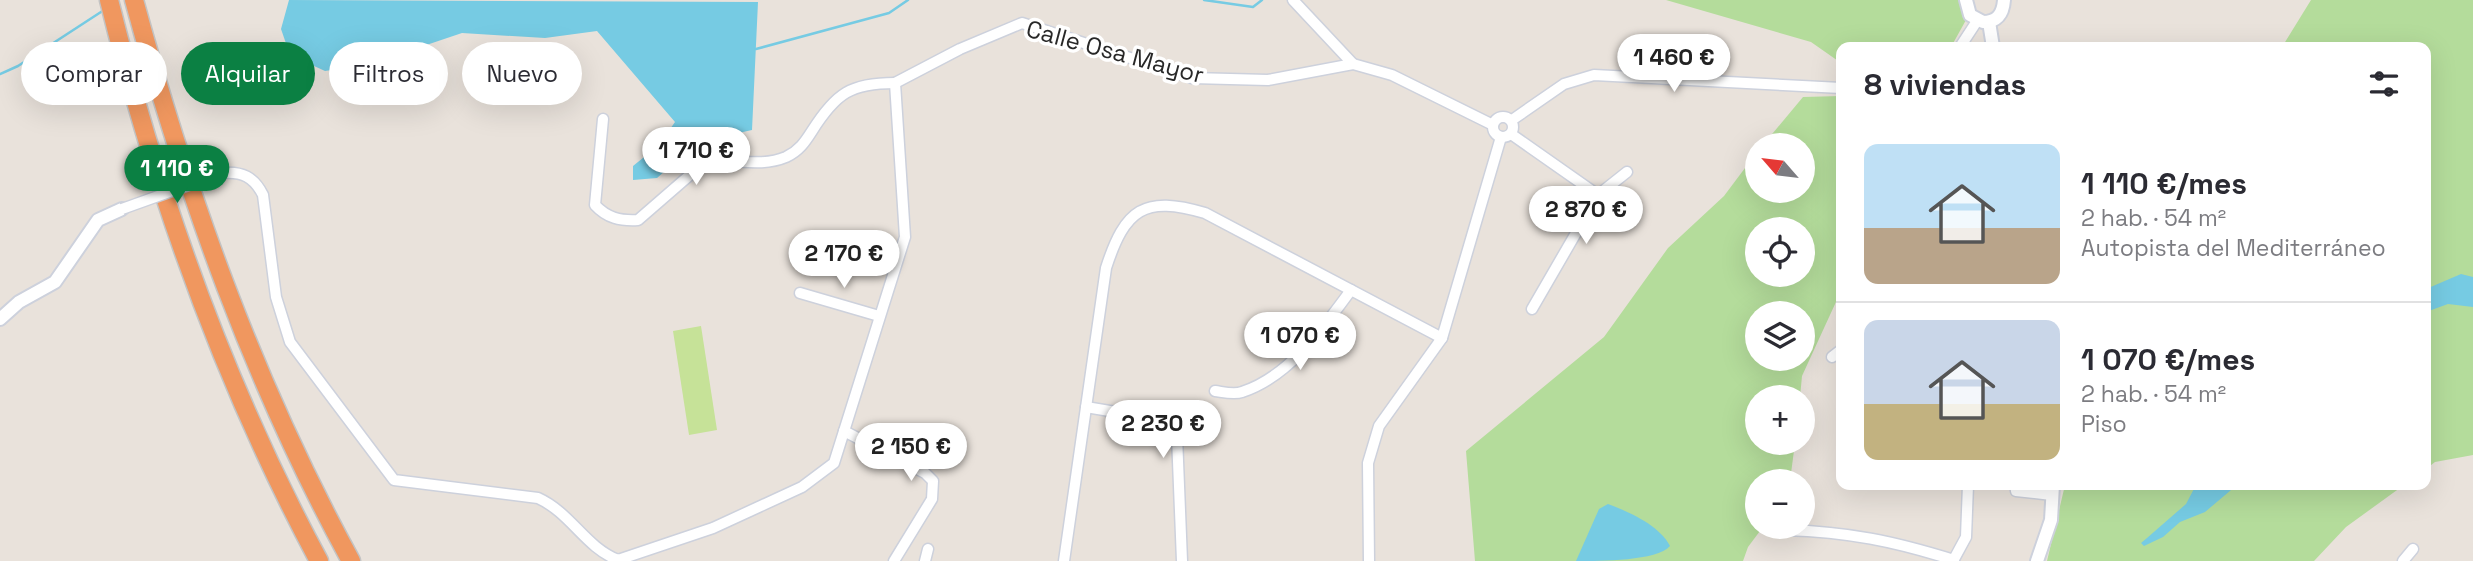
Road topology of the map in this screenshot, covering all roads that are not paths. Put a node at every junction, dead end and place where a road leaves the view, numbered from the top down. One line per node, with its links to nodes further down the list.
1 (109, 0): 37 (highway)
2 (134, 0): 38 (highway)
3 (1293, 0): 10 (street)
4 (1966, 0): 7 (street)
5 (2004, 0): 6 (street); 7 (street)
6 (2010, 0)
7 (1983, 21): 8 (street); 9 (street)
8 (1964, 42)
9 (1991, 42)
10 (1353, 64): 11 (street, Calle Osa Mayor); 15 (street, Calle Osa Mayor)
11 (895, 83): 13 (street); 23 (street)
12 (1836, 88): 14 (street)
13 (603, 119)
14 (1511, 120): 15 (street); 16 (street)
15 (1493, 125): 16 (street)
16 (1506, 135): 18 (street); 25 (street)
17 (1627, 172): 18 (street)
18 (1598, 195): 22 (street)
19 (122, 209): 24 (street); 30 (street, bridge)
20 (1350, 289): 25 (street); 28 (street); 29 (street)
21 (800, 293): 23 (street)
22 (1532, 309)
23 (879, 316): 30 (street)
24 (0, 319)
25 (1442, 338): 43 (street)
26 (1836, 354): 27 (street)
27 (1832, 357)
28 (1215, 391)
29 (1086, 407): 41 (street); 42 (street)
30 (844, 431): 39 (street)
31 (1968, 490): 44 (street)
32 (2016, 490): 33 (street)
33 (2052, 490): 45 (street)
34 (1815, 531): 44 (street)
35 (928, 549): 40 (street)
36 (2413, 549): 46 (street)
37 (319, 561)
38 (351, 561)
39 (894, 561)
40 (925, 561)
41 (1064, 561)
42 (1182, 561)
43 (1369, 561)
44 (1954, 561)
45 (2037, 561)
46 (2403, 561)

